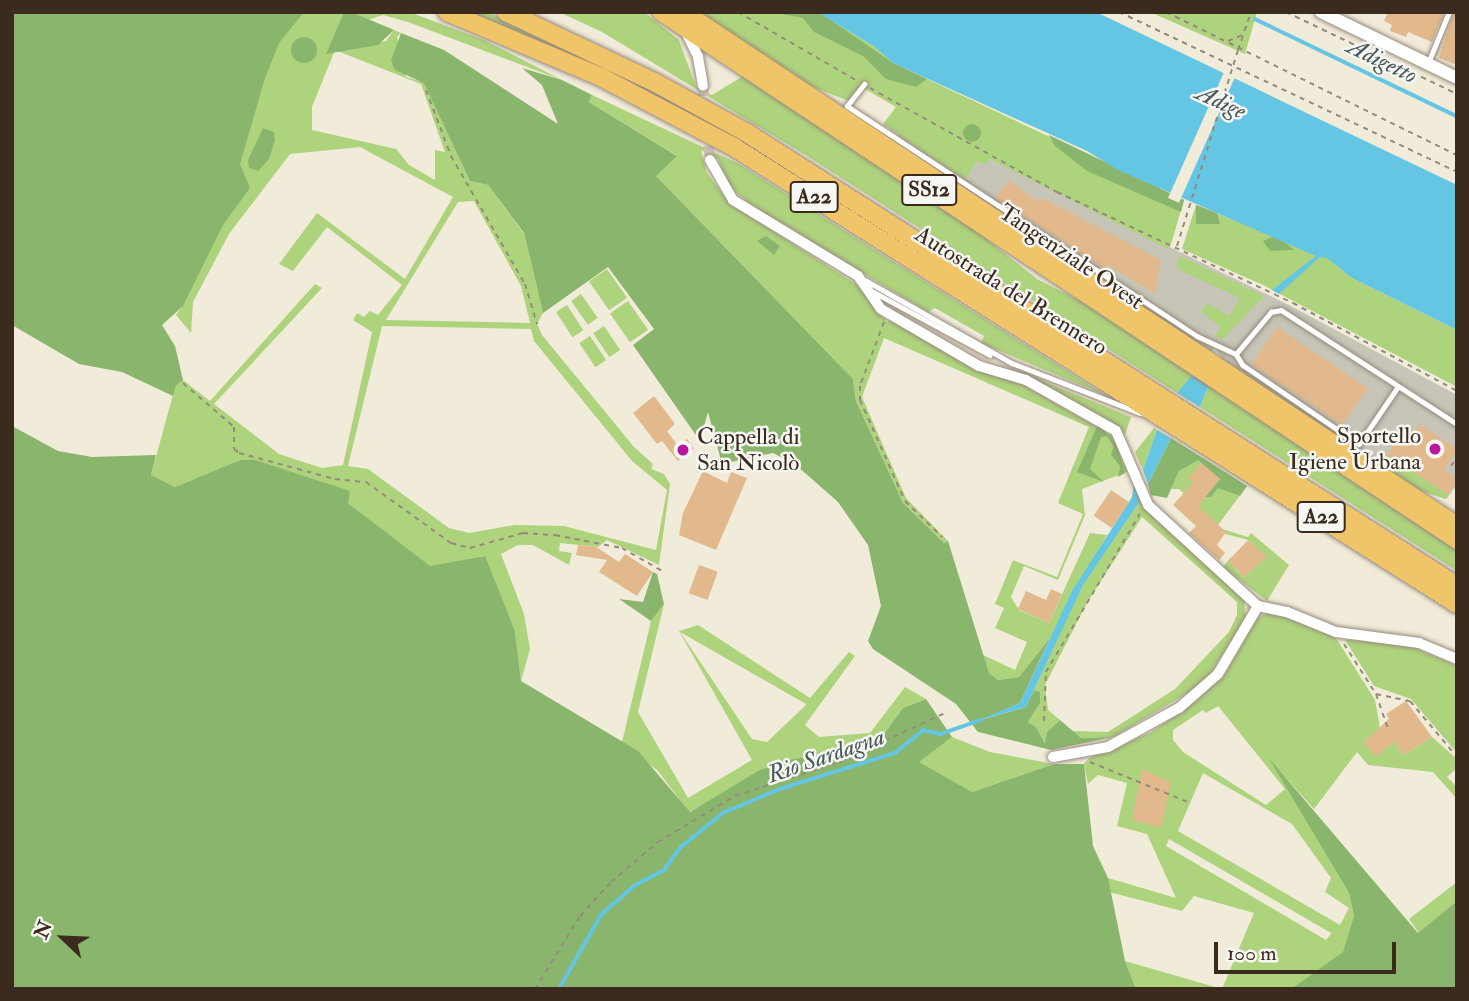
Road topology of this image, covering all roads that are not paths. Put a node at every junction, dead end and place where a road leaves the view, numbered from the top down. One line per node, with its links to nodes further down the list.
1 (447, 12): 20 (highway, Autostrada del Brennero / A22)
2 (506, 12): 20 (highway, Autostrada del Brennero / A22)
3 (660, 12): 6 (highway, Tangenziale Ovest / SS12)
4 (1321, 12): 7 (street)
5 (1449, 12): 7 (lane)
6 (685, 20): 10 (street); 11 (highway, Tangenziale Ovest / SS12); 17 (highway, Tangenziale Ovest / SS12)
7 (1428, 63): 8 (street)
8 (1457, 78)
9 (864, 84): 11 (lane)
10 (704, 86)
11 (844, 111): 15 (lane); 17 (highway, Tangenziale Ovest / SS12)
12 (710, 160): 13 (street)
13 (858, 276): 14 (street); 16 (lane)
14 (871, 291): 16 (lane); 27 (street)
15 (1236, 354): 19 (lane); 19 (lane)
16 (1012, 363): 20 (lane)
17 (1201, 364): 18 (highway, Tangenziale Ovest / SS12)
18 (1216, 374): 23 (highway, Tangenziale Ovest / SS12); 24 (highway, Tangenziale Ovest / SS12)
19 (1397, 388): 22 (lane)
20 (1164, 412): 21 (highway, Autostrada del Brennero / A22)
21 (1190, 423): 25 (highway, Autostrada del Brennero / A22); 26 (highway, Autostrada del Brennero / A22)
22 (1457, 424)
23 (1457, 525)
24 (1457, 541)
25 (1457, 586)
26 (1457, 604)
27 (1258, 606): 28 (street); 29 (street)
28 (1457, 659)
29 (1053, 757)

